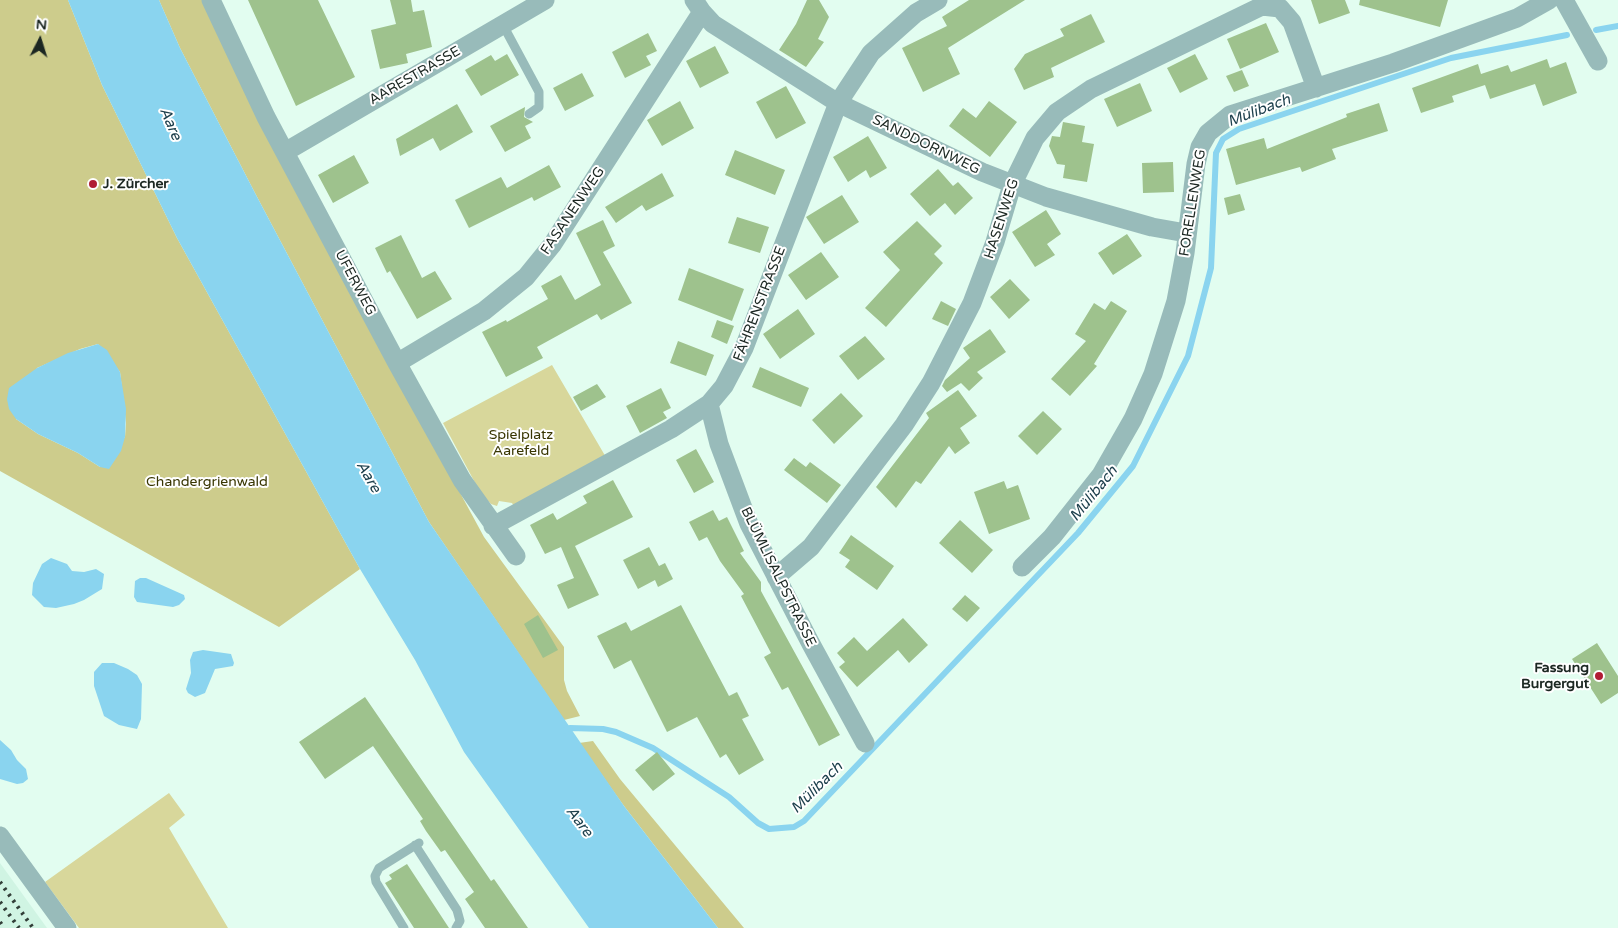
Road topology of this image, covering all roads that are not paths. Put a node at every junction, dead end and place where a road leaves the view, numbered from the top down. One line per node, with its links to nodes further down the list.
1 (211, 0): 12 (street, UFERWEG)
2 (545, 0): 7 (street, AARESTRASSE)
3 (938, 0): 10 (street, FÄHRENSTRASSE)
4 (1549, 0): 9 (street, FORELLENWEG)
5 (1564, 0): 8 (street)
6 (698, 6): 10 (street, SANDDORNWEG); 15 (street, FASANENWEG)
7 (503, 25): 11 (lane); 12 (street, AARESTRASSE)
8 (1598, 61)
9 (1316, 88): 13 (street, HASENWEG); 14 (street, FORELLENWEG)
10 (838, 103): 13 (street, SANDDORNWEG); 16 (street, FÄHRENSTRASSE)
11 (529, 114)
12 (285, 152): 15 (street, UFERWEG)
13 (1012, 185): 14 (street, SANDDORNWEG); 20 (street, HASENWEG)
14 (1186, 233): 19 (street, FORELLENWEG)
15 (397, 362): 17 (street, UFERWEG)
16 (709, 404): 17 (street, FÄHRENSTRASSE); 20 (street, BLÜMLISALPSTRASSE)
17 (493, 526): 18 (street, UFERWEG)
18 (516, 556)
19 (1022, 566)
20 (776, 577): 21 (street, BLÜMLISALPSTRASSE)
21 (865, 743)
22 (0, 836): 24 (street)
23 (460, 926): 25 (lane)
24 (67, 928)
25 (404, 928)

